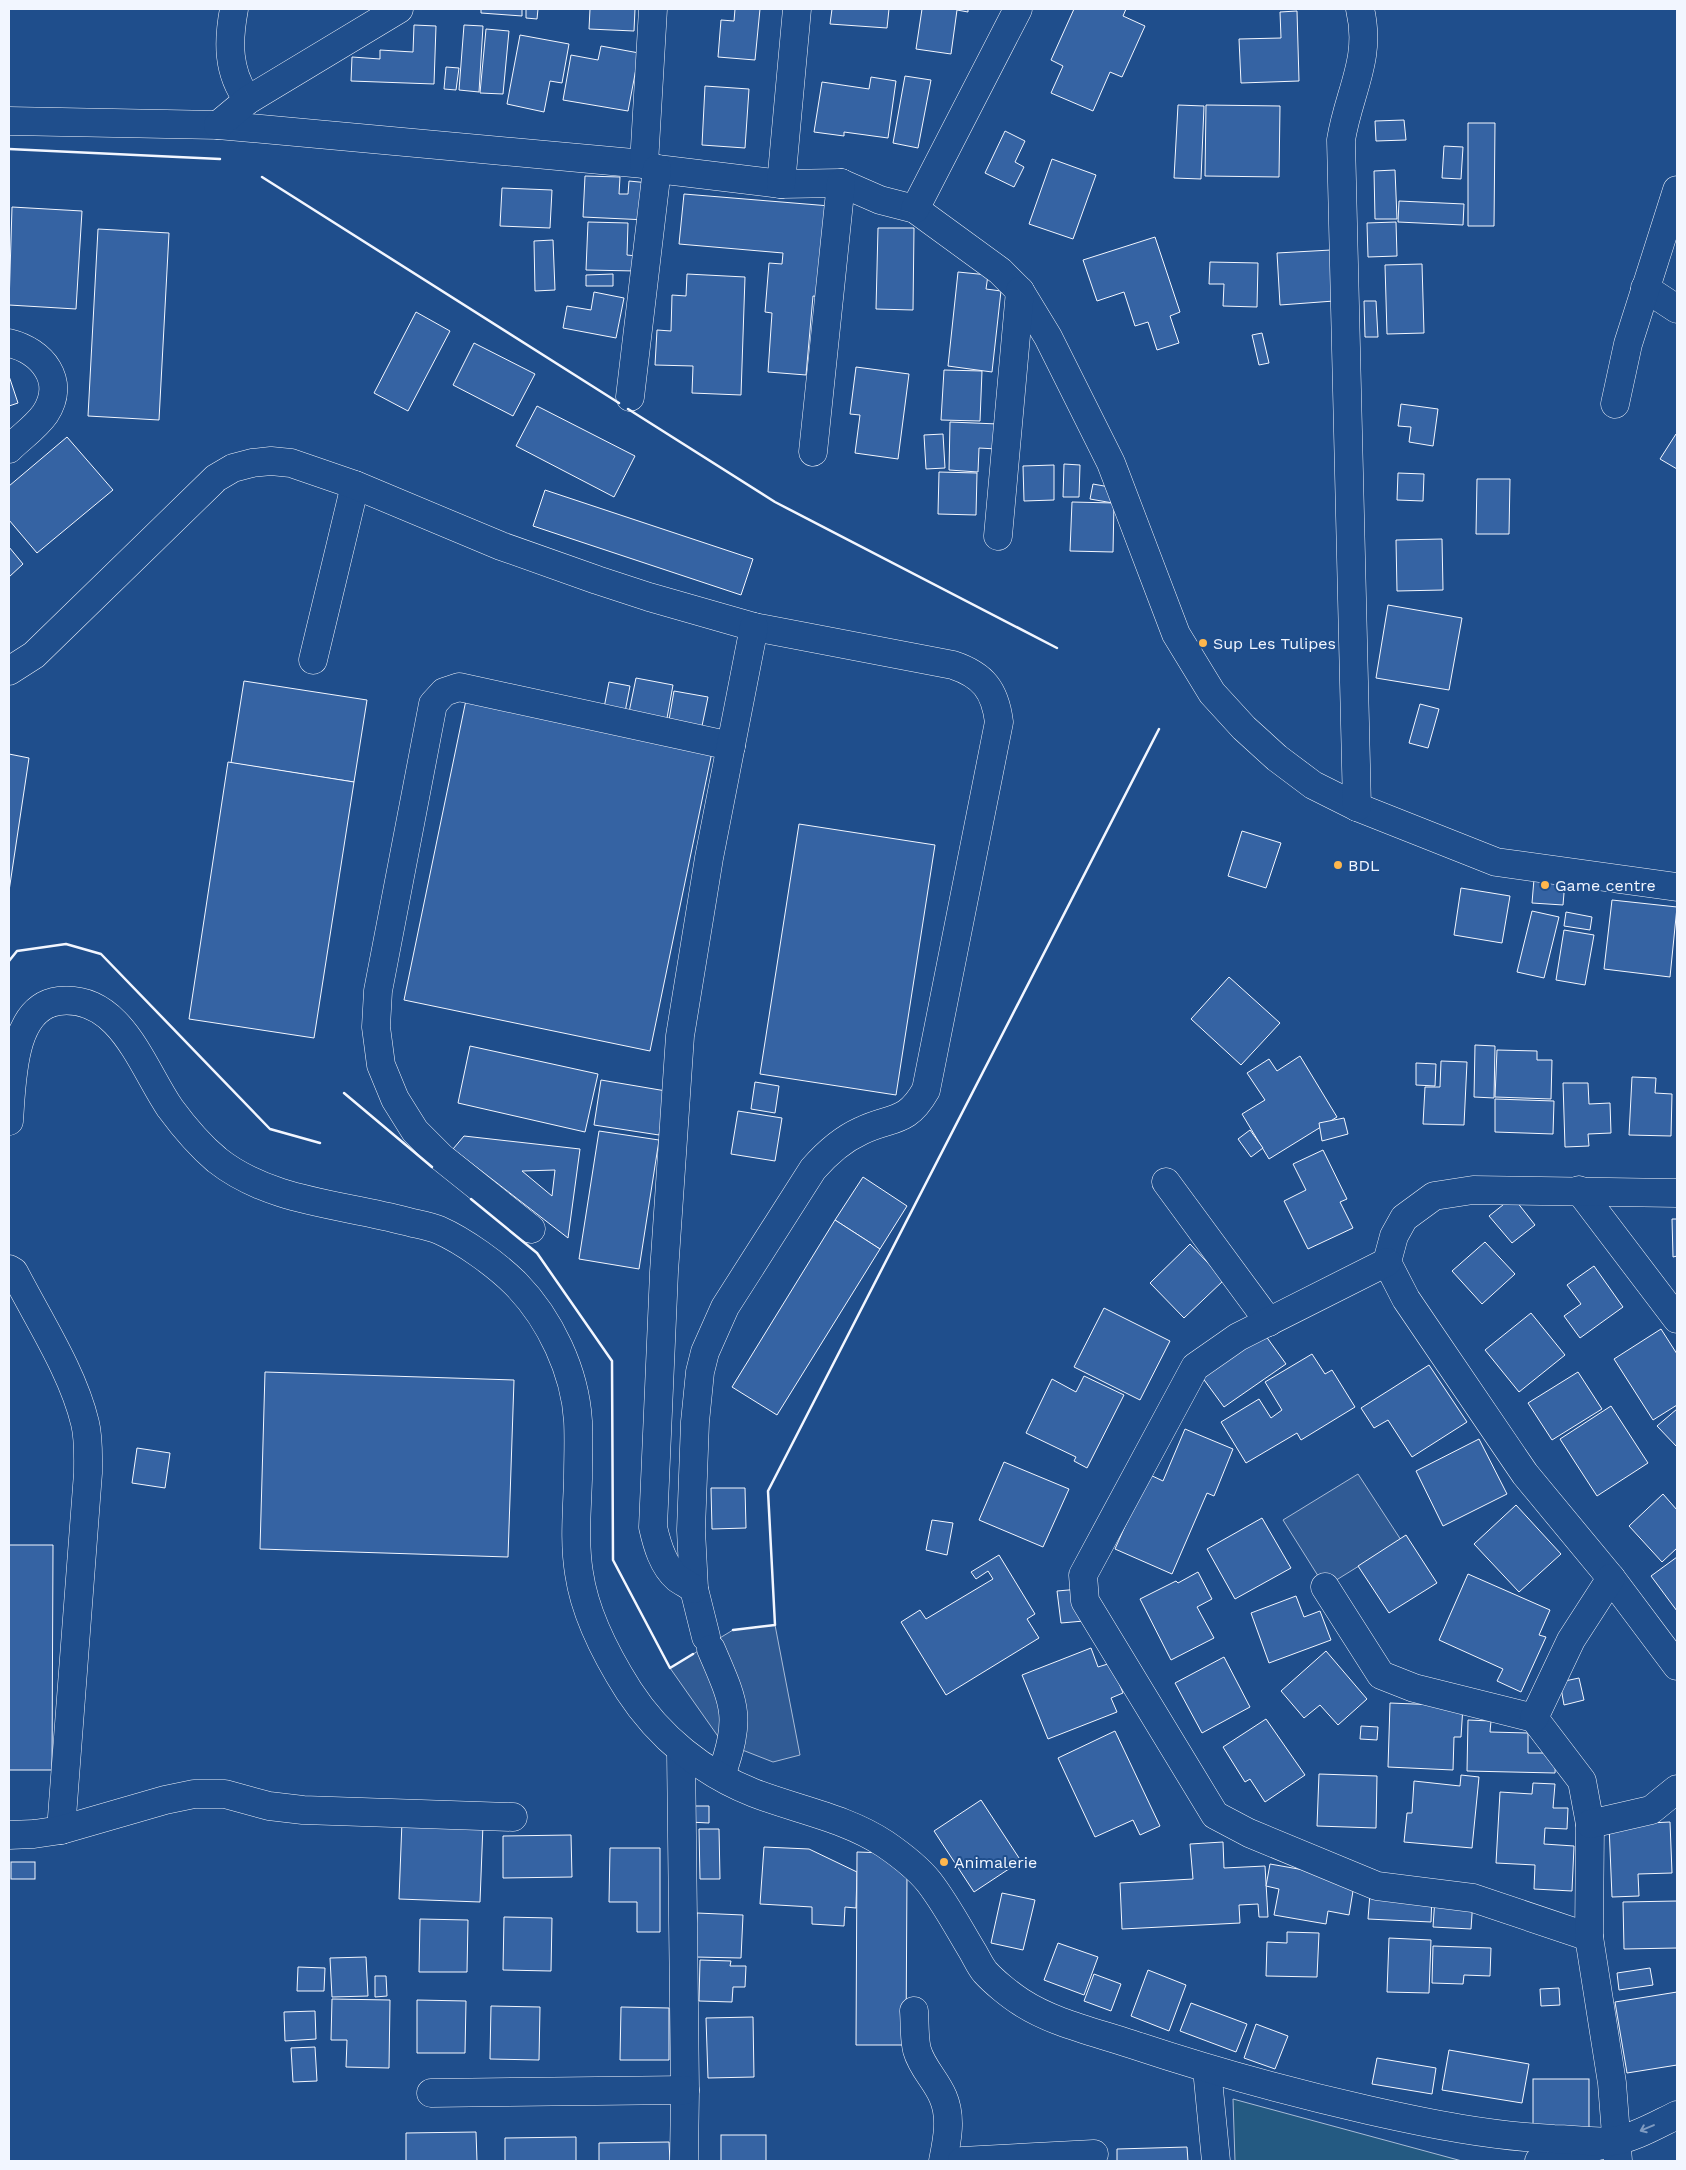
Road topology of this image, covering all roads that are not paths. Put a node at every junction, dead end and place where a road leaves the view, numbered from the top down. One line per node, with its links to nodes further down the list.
1 (234, 9): 7 (street)
2 (399, 9): 7 (street)
3 (652, 9): 10 (street)
4 (797, 9): 11 (street)
5 (1018, 9): 14 (street)
6 (1360, 9): 29 (street)
7 (248, 100): 9 (street)
8 (9, 121): 9 (street)
9 (218, 125): 10 (street)
10 (650, 166): 11 (street); 19 (street)
11 (781, 184): 12 (street)
12 (841, 184): 14 (street); 22 (street)
13 (1677, 190): 15 (street)
14 (915, 209): 16 (street)
15 (1645, 288): 17 (street); 20 (street)
16 (1020, 290): 24 (street); 29 (street)
17 (1677, 309)
18 (9, 343): 21 (street)
19 (630, 397)
20 (1616, 404)
21 (9, 449)
22 (813, 452)
23 (355, 485): 25 (street); 26 (street); 27 (street)
24 (998, 536)
25 (754, 627): 28 (street); 42 (street)
26 (313, 660)
27 (9, 671)
28 (731, 746): 35 (street); 42 (street)
29 (1357, 807): 30 (street)
30 (1677, 887)
31 (9, 1121): 45 (street)
32 (1166, 1182): 39 (street)
33 (1579, 1190): 34 (street); 36 (street); 38 (street)
34 (1677, 1192)
35 (531, 1230)
36 (1387, 1262): 39 (street); 40 (street)
37 (9, 1269): 50 (street)
38 (1677, 1319)
39 (1269, 1322): 52 (street)
40 (1611, 1578): 43 (street); 44 (street)
41 (1324, 1587): 44 (street)
42 (694, 1589): 46 (street)
43 (1677, 1666)
44 (1534, 1718): 49 (street)
45 (680, 1751): 46 (street); 55 (street)
46 (721, 1776): 54 (street)
47 (1677, 1789): 49 (street)
48 (513, 1817): 50 (street)
49 (1590, 1824): 52 (street)
50 (60, 1830): 51 (street)
51 (9, 1835)
52 (1589, 1937): 58 (street)
53 (914, 2012): 61 (street)
54 (1207, 2069): 58 (street); 63 (street)
55 (685, 2090): 56 (street); 60 (street)
56 (431, 2094)
57 (1677, 2115): 58 (street, one-way to 58)
58 (1618, 2151): 64 (street)
59 (1094, 2154): 62 (street)
60 (684, 2161)
61 (943, 2161)
62 (962, 2161)
63 (1216, 2161)
64 (1539, 2161)

